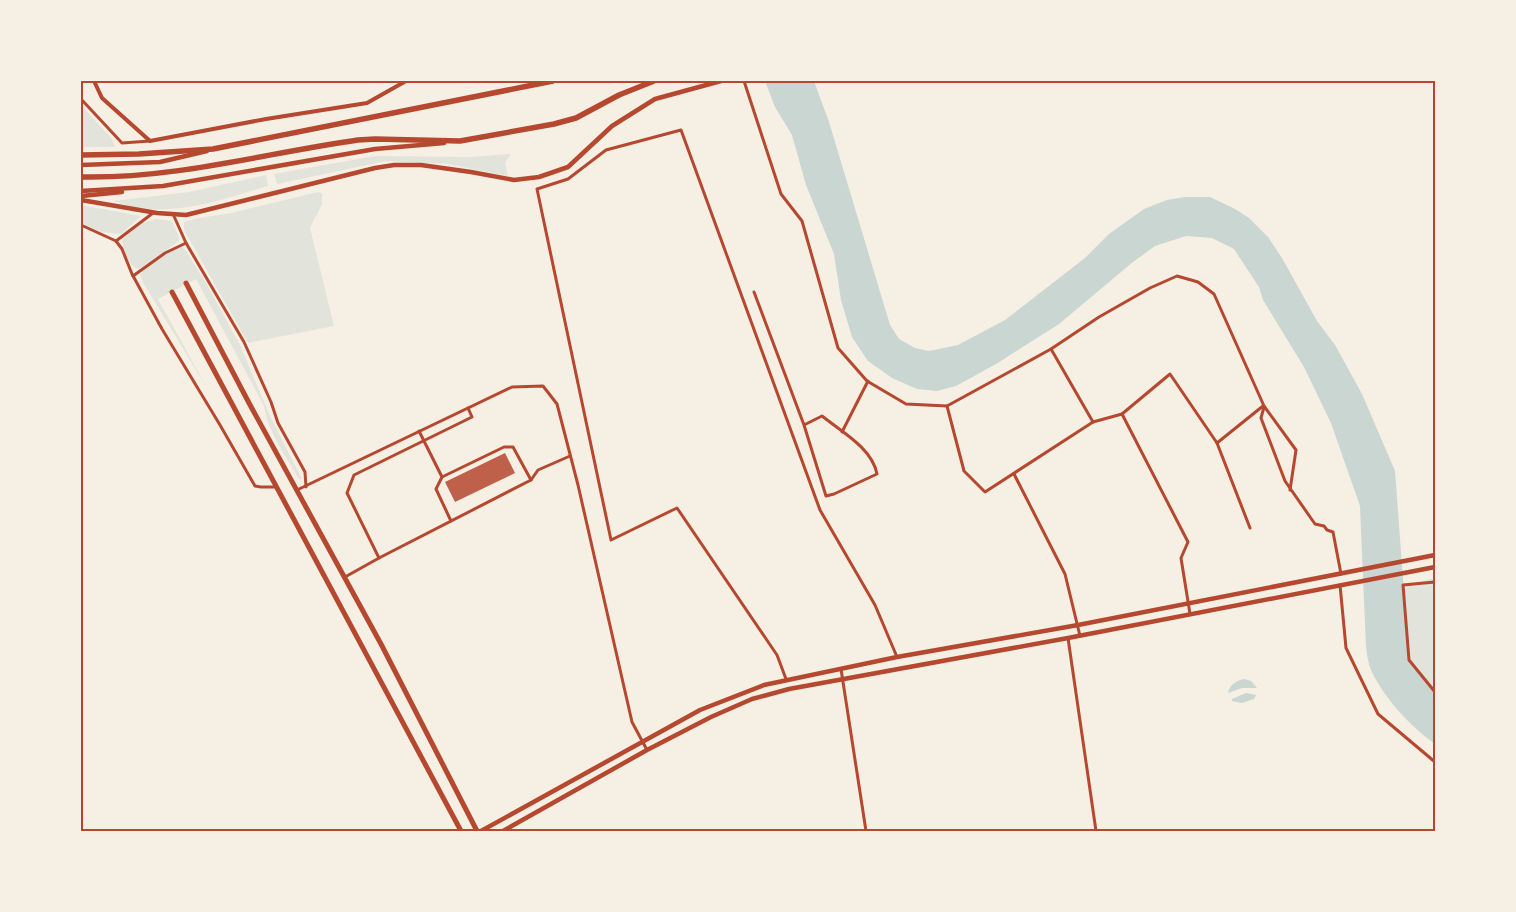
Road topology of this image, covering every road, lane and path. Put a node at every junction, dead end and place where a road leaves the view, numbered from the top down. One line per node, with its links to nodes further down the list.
1 (94, 81): 8 (street)
2 (406, 81): 8 (street)
3 (552, 81): 10 (highway)
4 (654, 81): 9 (highway)
5 (721, 81): 18 (main road)
6 (744, 81): 27 (street)
7 (81, 99): 8 (street)
8 (150, 141)
9 (460, 141): 13 (highway); 14 (main road)
10 (213, 150): 11 (highway); 12 (main road)
11 (81, 155)
12 (81, 165)
13 (81, 178)
14 (142, 188): 15 (main road); 16 (main road)
15 (81, 191)
16 (81, 198): 17 (main road)
17 (154, 213): 18 (main road); 20 (street)
18 (173, 214): 21 (street)
19 (81, 225): 20 (street)
20 (116, 241): 22 (street)
21 (186, 243): 22 (street); 42 (street)
22 (133, 276): 43 (street)
23 (186, 283): 44 (main road)
24 (172, 292): 43 (main road)
25 (754, 292): 33 (street)
26 (1051, 349): 28 (street); 29 (street); 32 (street)
27 (868, 381): 28 (street); 35 (street)
28 (947, 406): 39 (street)
29 (1264, 406): 37 (street); 45 (street); 45 (street)
30 (468, 408): 34 (street); 36 (street); 38 (street)
31 (1122, 414): 32 (street); 37 (street); 55 (street)
32 (1093, 422): 39 (street)
33 (804, 424): 35 (street); 35 (street)
34 (419, 431): 36 (street); 42 (street)
35 (842, 432)
36 (424, 440): 40 (street); 49 (street)
37 (1217, 443): 47 (street)
38 (570, 456): 41 (street); 65 (street)
39 (1014, 474): 57 (street)
40 (442, 477): 41 (street); 46 (street)
41 (531, 480): 46 (street)
42 (306, 486): 44 (street)
43 (277, 487): 68 (main road)
44 (297, 490): 52 (main road)
45 (1290, 490): 51 (street)
46 (451, 521): 49 (street)
47 (1250, 528)
48 (1435, 555): 51 (main road)
49 (379, 558): 52 (street)
50 (1435, 567): 54 (main road)
51 (1341, 574): 55 (main road)
52 (345, 577): 69 (main road)
53 (1435, 582): 64 (street)
54 (1340, 585): 56 (main road); 67 (street)
55 (1188, 603): 56 (street); 57 (main road)
56 (1190, 614): 58 (main road)
57 (1078, 625): 58 (street); 60 (main road)
58 (1080, 636): 59 (main road)
59 (1068, 638): 63 (main road); 73 (street)
60 (897, 657): 61 (main road); 62 (street)
61 (841, 669): 62 (main road); 63 (street)
62 (786, 679): 65 (main road)
63 (843, 680): 66 (main road); 72 (street)
64 (1435, 692)
65 (641, 741): 66 (street); 70 (main road)
66 (647, 750): 71 (main road)
67 (1435, 762)
68 (461, 831)
69 (477, 831)
70 (481, 831)
71 (503, 831)
72 (866, 831)
73 (1096, 831)

